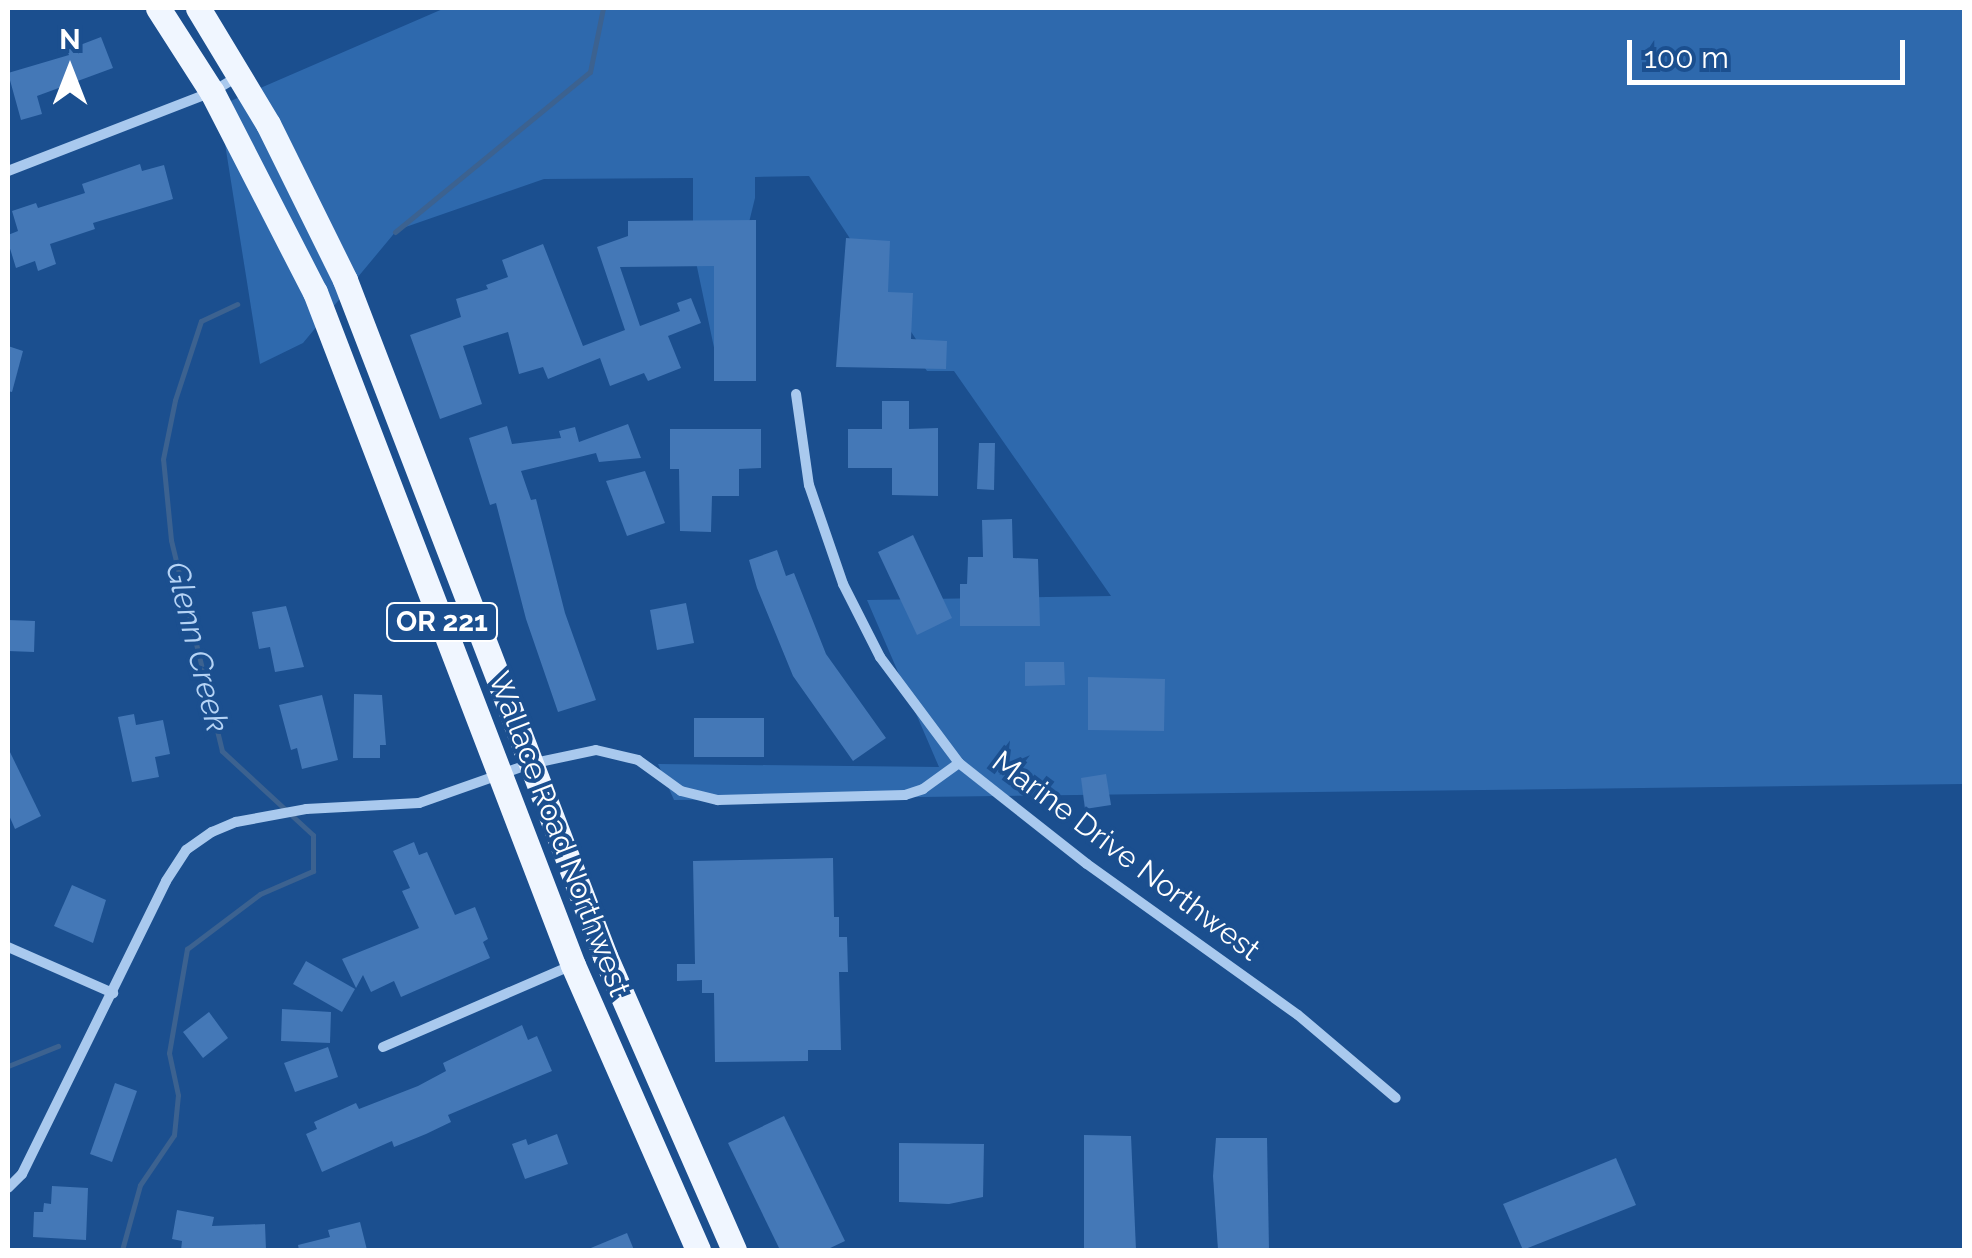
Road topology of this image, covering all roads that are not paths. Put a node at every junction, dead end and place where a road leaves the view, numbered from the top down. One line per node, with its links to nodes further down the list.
1 (158, 8): 4 (main road, Wallace Road Northwest / OR 221)
2 (198, 8): 3 (main road, Wallace Road Northwest / OR 221)
3 (240, 76): 4 (street); 8 (main road, Wallace Road Northwest / OR 221)
4 (212, 92): 5 (street); 9 (main road, Wallace Road Northwest / OR 221)
5 (8, 171)
6 (796, 394): 7 (street, Marine Drive Northwest)
7 (959, 762): 8 (street); 14 (street, Marine Drive Northwest)
8 (530, 764): 9 (street); 17 (main road, Wallace Road Northwest / OR 221)
9 (499, 776): 11 (main road, Wallace Road Northwest / OR 221); 12 (street)
10 (8, 947): 12 (street)
11 (573, 965): 13 (street); 16 (main road, Wallace Road Northwest / OR 221)
12 (113, 993): 15 (street)
13 (383, 1047)
14 (1396, 1098)
15 (8, 1188)
16 (698, 1250)
17 (734, 1250)

